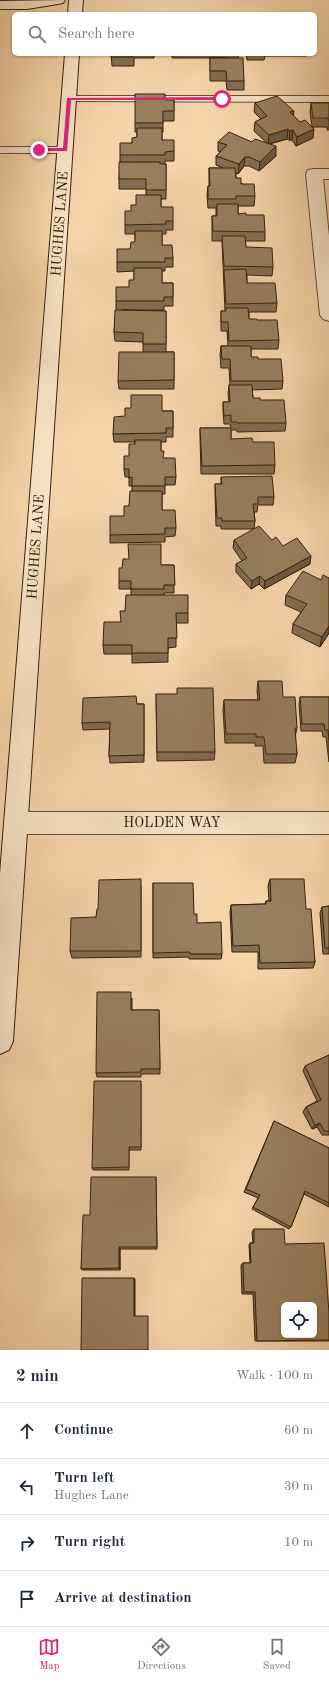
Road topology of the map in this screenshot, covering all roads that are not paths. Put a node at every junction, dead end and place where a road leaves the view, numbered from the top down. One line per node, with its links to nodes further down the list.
1 (58, 0): 3 (street)
2 (76, 0): 4 (street)
3 (0, 6)
4 (75, 12)
5 (72, 56): 6 (street, HUGHES LANE)
6 (69, 99): 7 (lane); 9 (street, HUGHES LANE)
7 (329, 99)
8 (0, 150): 9 (lane)
9 (65, 150): 12 (street, HUGHES LANE)
10 (322, 174): 11 (street)
11 (329, 315)
12 (16, 824): 13 (street, HOLDEN WAY); 14 (street, HUGHES LANE)
13 (329, 824)
14 (3, 949): 15 (street, HUGHES LANE)
15 (0, 1041)

